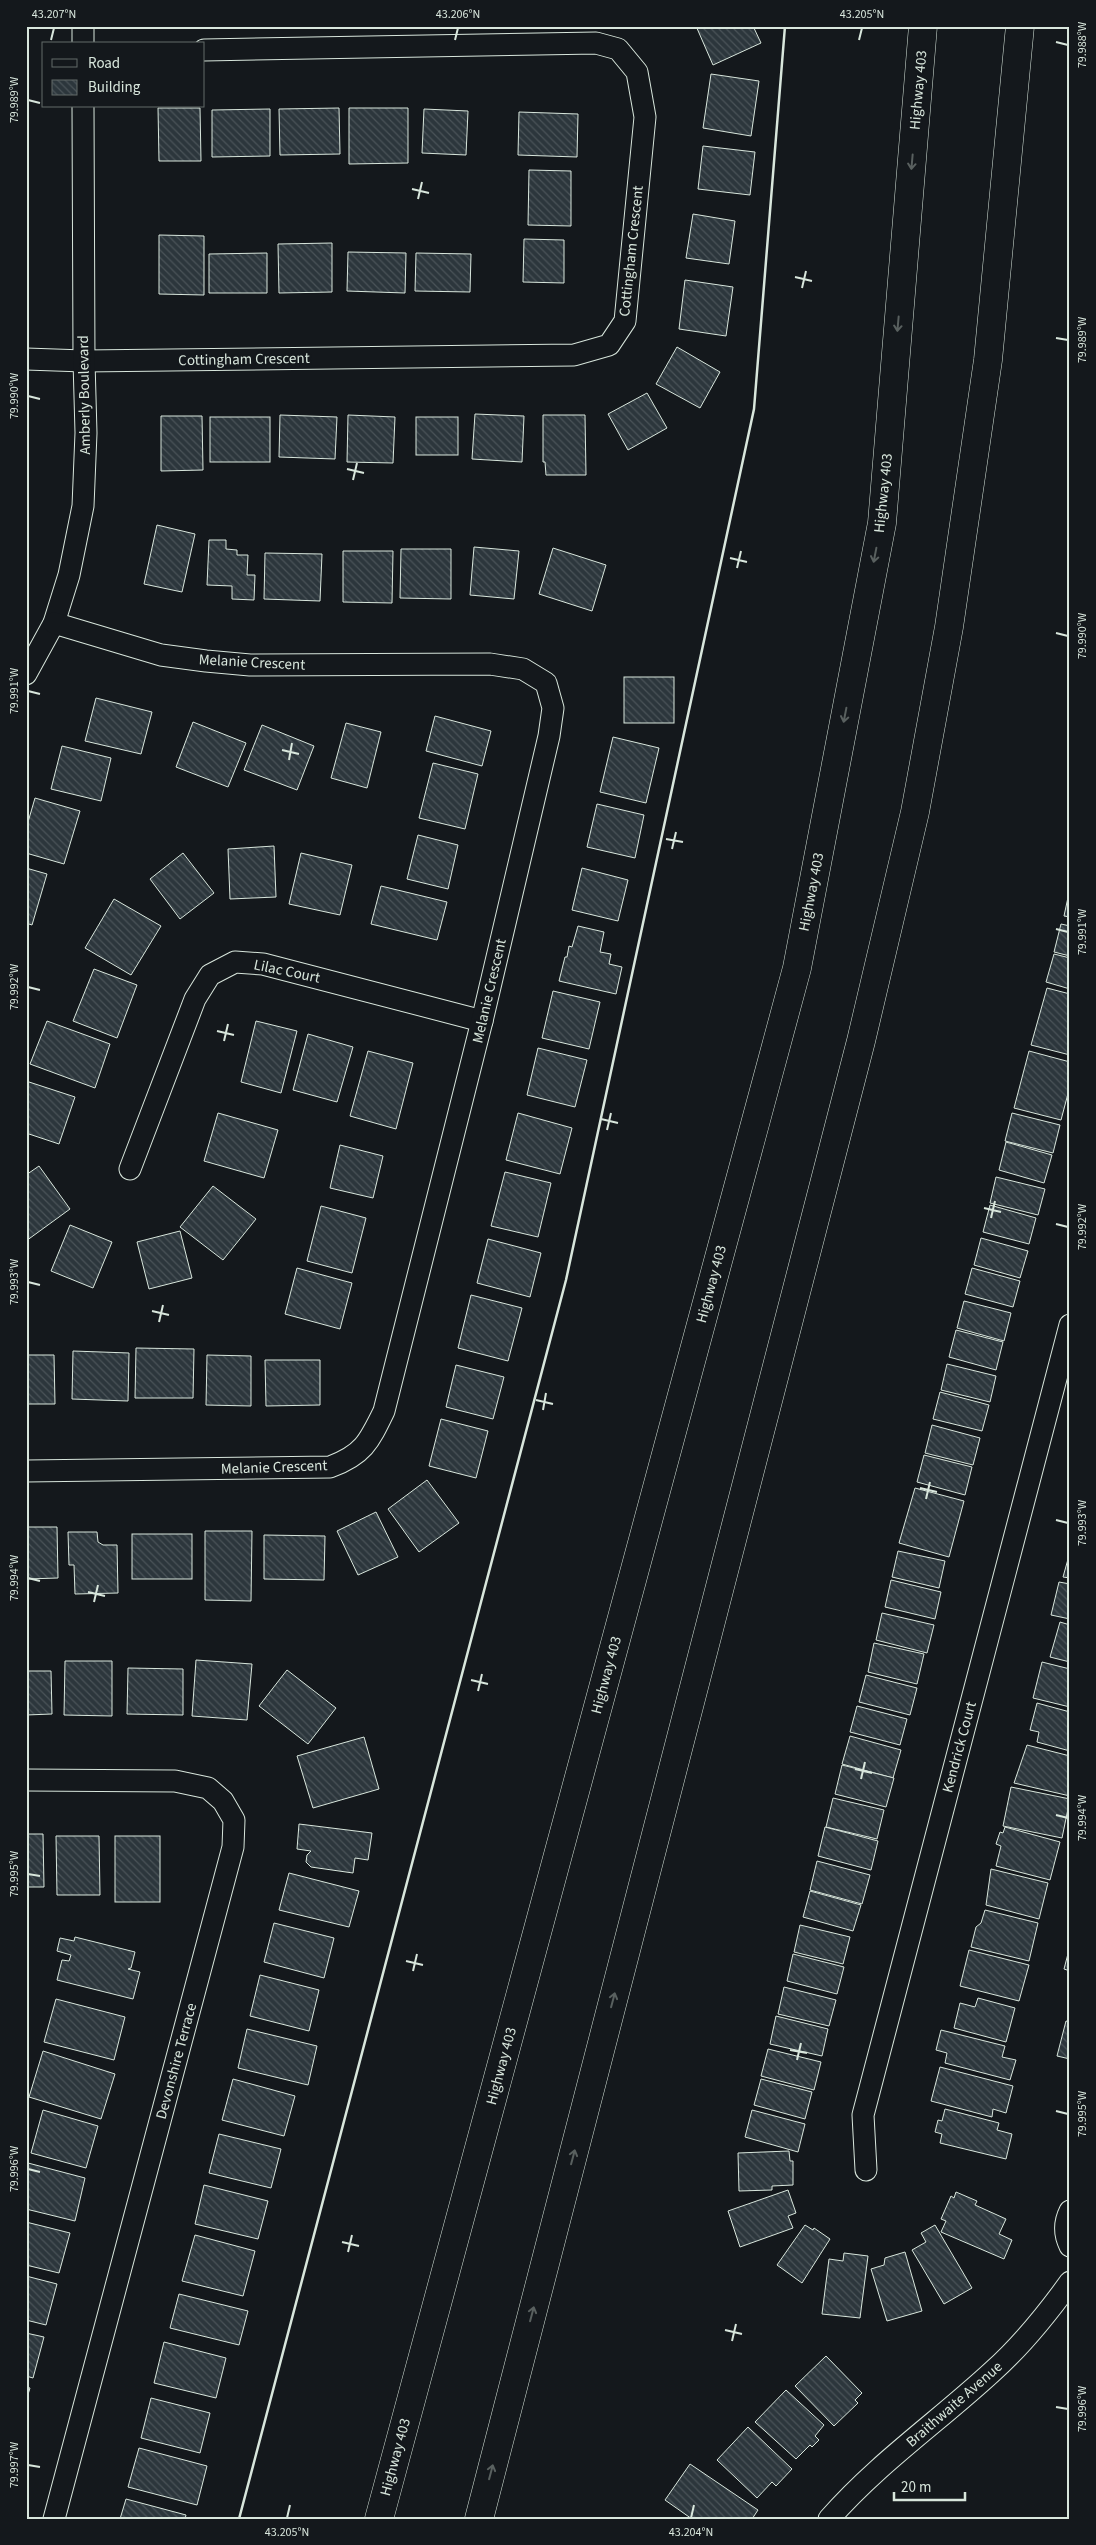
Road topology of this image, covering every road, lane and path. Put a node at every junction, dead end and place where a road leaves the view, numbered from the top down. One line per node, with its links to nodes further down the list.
1 (83, 26): 4 (street)
2 (922, 26): 22 (highway, Highway 403, one-way to 22)
3 (1020, 26): 23 (highway, one-way to 3)
4 (83, 42)
5 (205, 50): 8 (street, Cottingham Crescent)
6 (83, 108): 8 (street, Amberly Boulevard)
7 (26, 359): 8 (street, Cottingham Crescent)
8 (84, 361): 9 (street, Amberly Boulevard)
9 (54, 623): 10 (street, Amberly Boulevard); 11 (street, Melanie Crescent)
10 (26, 674)
11 (482, 1021): 12 (street, Lilac Court); 15 (street, Melanie Crescent)
12 (130, 1169)
13 (1070, 1325): 14 (street, Kendrick Court)
14 (1065, 1360): 17 (street, Kendrick Court)
15 (26, 1471)
16 (26, 1780): 21 (street, Devonshire Terrace)
17 (866, 2170)
18 (1070, 2211): 19 (street)
19 (1070, 2246)
20 (1070, 2282): 24 (street, Braithwaite Avenue)
21 (54, 2519)
22 (379, 2519)
23 (479, 2519)
24 (829, 2519)

